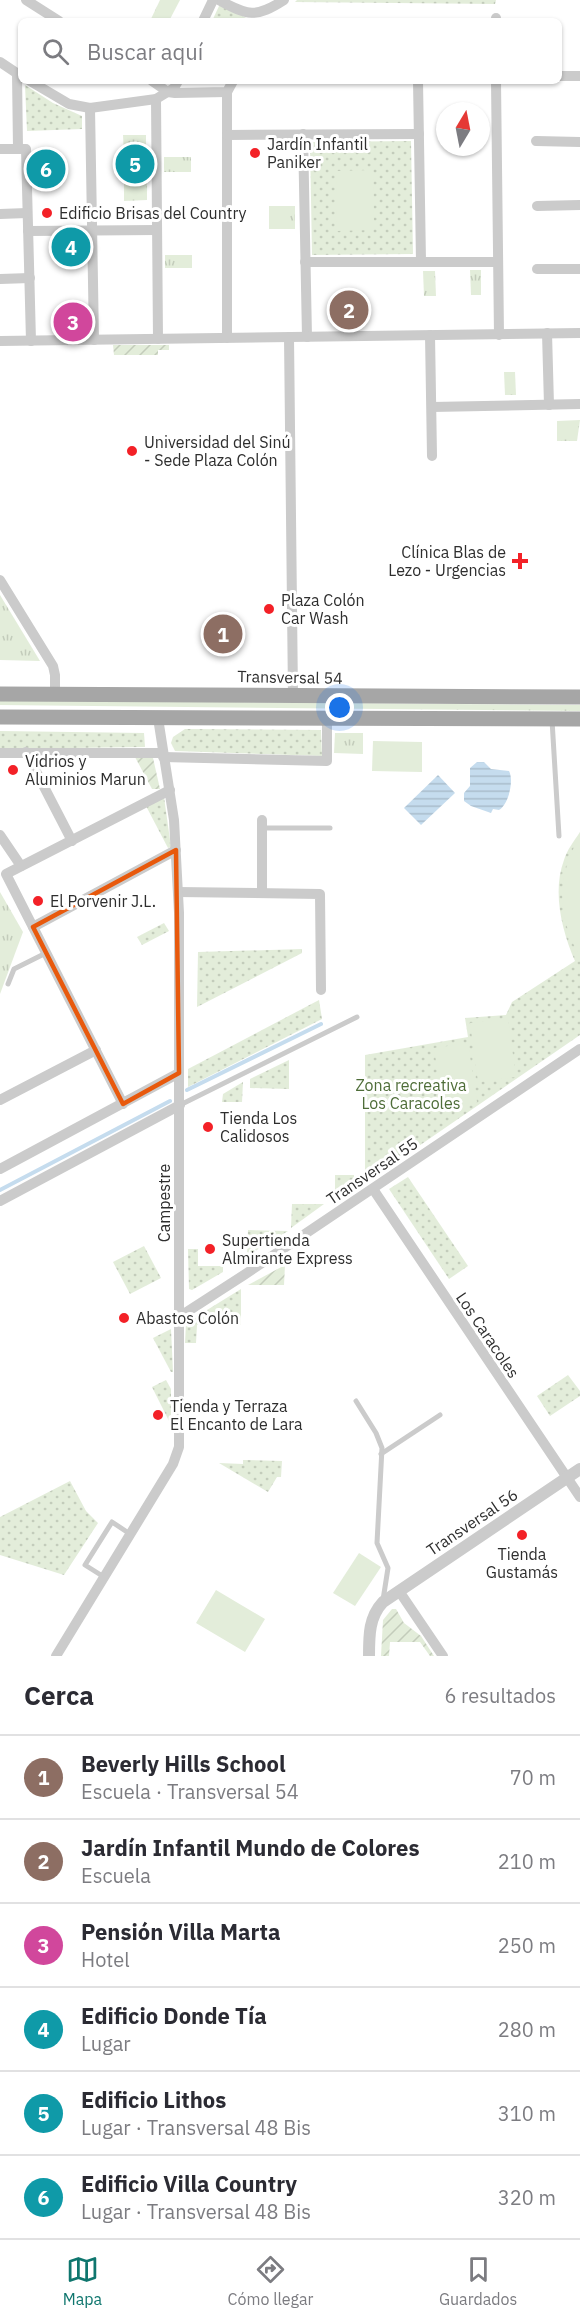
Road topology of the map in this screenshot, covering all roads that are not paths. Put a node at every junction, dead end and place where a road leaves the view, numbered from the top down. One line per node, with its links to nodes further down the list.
1 (26, 0): 5 (street)
2 (213, 0): 6 (street)
3 (219, 0): 4 (street)
4 (284, 0)
5 (54, 18)
6 (204, 18)
7 (0, 62): 8 (street)
8 (18, 74)
9 (562, 76): 10 (street)
10 (580, 76)
11 (19, 84): 28 (street)
12 (35, 84): 21 (street)
13 (156, 84): 18 (street)
14 (175, 84): 18 (street)
15 (231, 84): 19 (street)
16 (418, 84): 23 (street)
17 (496, 84): 38 (street)
18 (168, 92): 19 (street); 20 (street)
19 (227, 92): 24 (street)
20 (156, 99): 21 (street); 34 (street)
21 (90, 108): 33 (street)
22 (303, 134): 23 (street); 24 (street); 37 (street)
23 (418, 134): 36 (street)
24 (227, 135): 49 (street)
25 (536, 141): 26 (street)
26 (580, 142)
27 (0, 149): 28 (street)
28 (18, 149): 31 (street)
29 (580, 205): 30 (street)
30 (537, 206)
31 (27, 213): 32 (street); 35 (street)
32 (0, 214)
33 (92, 230): 34 (street); 35 (street); 51 (street)
34 (157, 230): 50 (street)
35 (28, 231): 41 (street)
36 (421, 261): 37 (street); 38 (street)
37 (305, 262): 48 (street)
38 (497, 262): 45 (street)
39 (537, 269): 40 (street)
40 (580, 269)
41 (30, 278): 42 (street); 53 (street)
42 (0, 279)
43 (548, 333): 44 (street); 45 (street); 55 (street)
44 (580, 333)
45 (499, 334): 46 (street)
46 (430, 335): 48 (street); 56 (street)
47 (289, 337): 48 (street); 49 (street); 61 (street)
48 (307, 337)
49 (227, 338): 50 (street)
50 (158, 339): 51 (street)
51 (94, 340): 53 (street)
52 (0, 341): 53 (street)
53 (31, 341)
54 (580, 404): 55 (street)
55 (549, 405): 56 (street)
56 (432, 407): 57 (street)
57 (432, 456)
58 (0, 580): 60 (street)
59 (0, 693): 60 (main road, Transversal 54)
60 (55, 693): 61 (main road, Transversal 54)
61 (293, 696): 62 (main road, Transversal 54)
62 (580, 698)
63 (0, 717): 64 (main road)
64 (158, 718): 66 (main road); 70 (street, Campestre)
65 (552, 718): 66 (main road); 67 (main road); 75 (lane)
66 (327, 719): 70 (street)
67 (580, 719)
68 (26, 752): 69 (street); 70 (street); 76 (street)
69 (0, 753)
70 (163, 755): 71 (street, Campestre)
71 (170, 790): 76 (street); 77 (street, Campestre)
72 (262, 824): 73 (lane); 80 (street)
73 (330, 828)
74 (0, 835): 78 (street)
75 (559, 836)
76 (72, 841): 78 (street)
77 (176, 850): 79 (street, Campestre); 81 (street)
78 (21, 866): 81 (street)
79 (178, 892): 80 (street); 88 (street, Campestre)
80 (262, 893): 84 (street)
81 (33, 927): 82 (street)
82 (46, 953): 83 (lane); 87 (street)
83 (8, 984)
84 (321, 990)
85 (357, 1017): 91 (lane)
86 (580, 1049): 93 (street, Transversal 55)
87 (96, 1050): 89 (street); 90 (street)
88 (179, 1073): 90 (street); 91 (street, Campestre)
89 (0, 1100)
90 (123, 1104): 92 (street)
91 (180, 1105): 94 (street); 95 (street, Campestre)
92 (0, 1168)
93 (373, 1189): 95 (street, Transversal 55); 100 (street, Los Caracoles)
94 (0, 1201)
95 (179, 1317): 102 (street, Campestre)
96 (356, 1401): 98 (lane)
97 (440, 1415): 98 (lane)
98 (381, 1454): 105 (lane)
99 (580, 1469): 100 (street, Transversal 56)
100 (567, 1478): 101 (street, Los Caracoles); 104 (street, Transversal 56)
101 (580, 1497)
102 (131, 1534): 103 (street, Campestre); 103 (lane)
103 (104, 1577): 106 (street, Campestre)
104 (399, 1591): 105 (street, Transversal 56); 108 (street)
105 (383, 1602): 107 (street)
106 (56, 1656)
107 (369, 1656)
108 (443, 1656)

